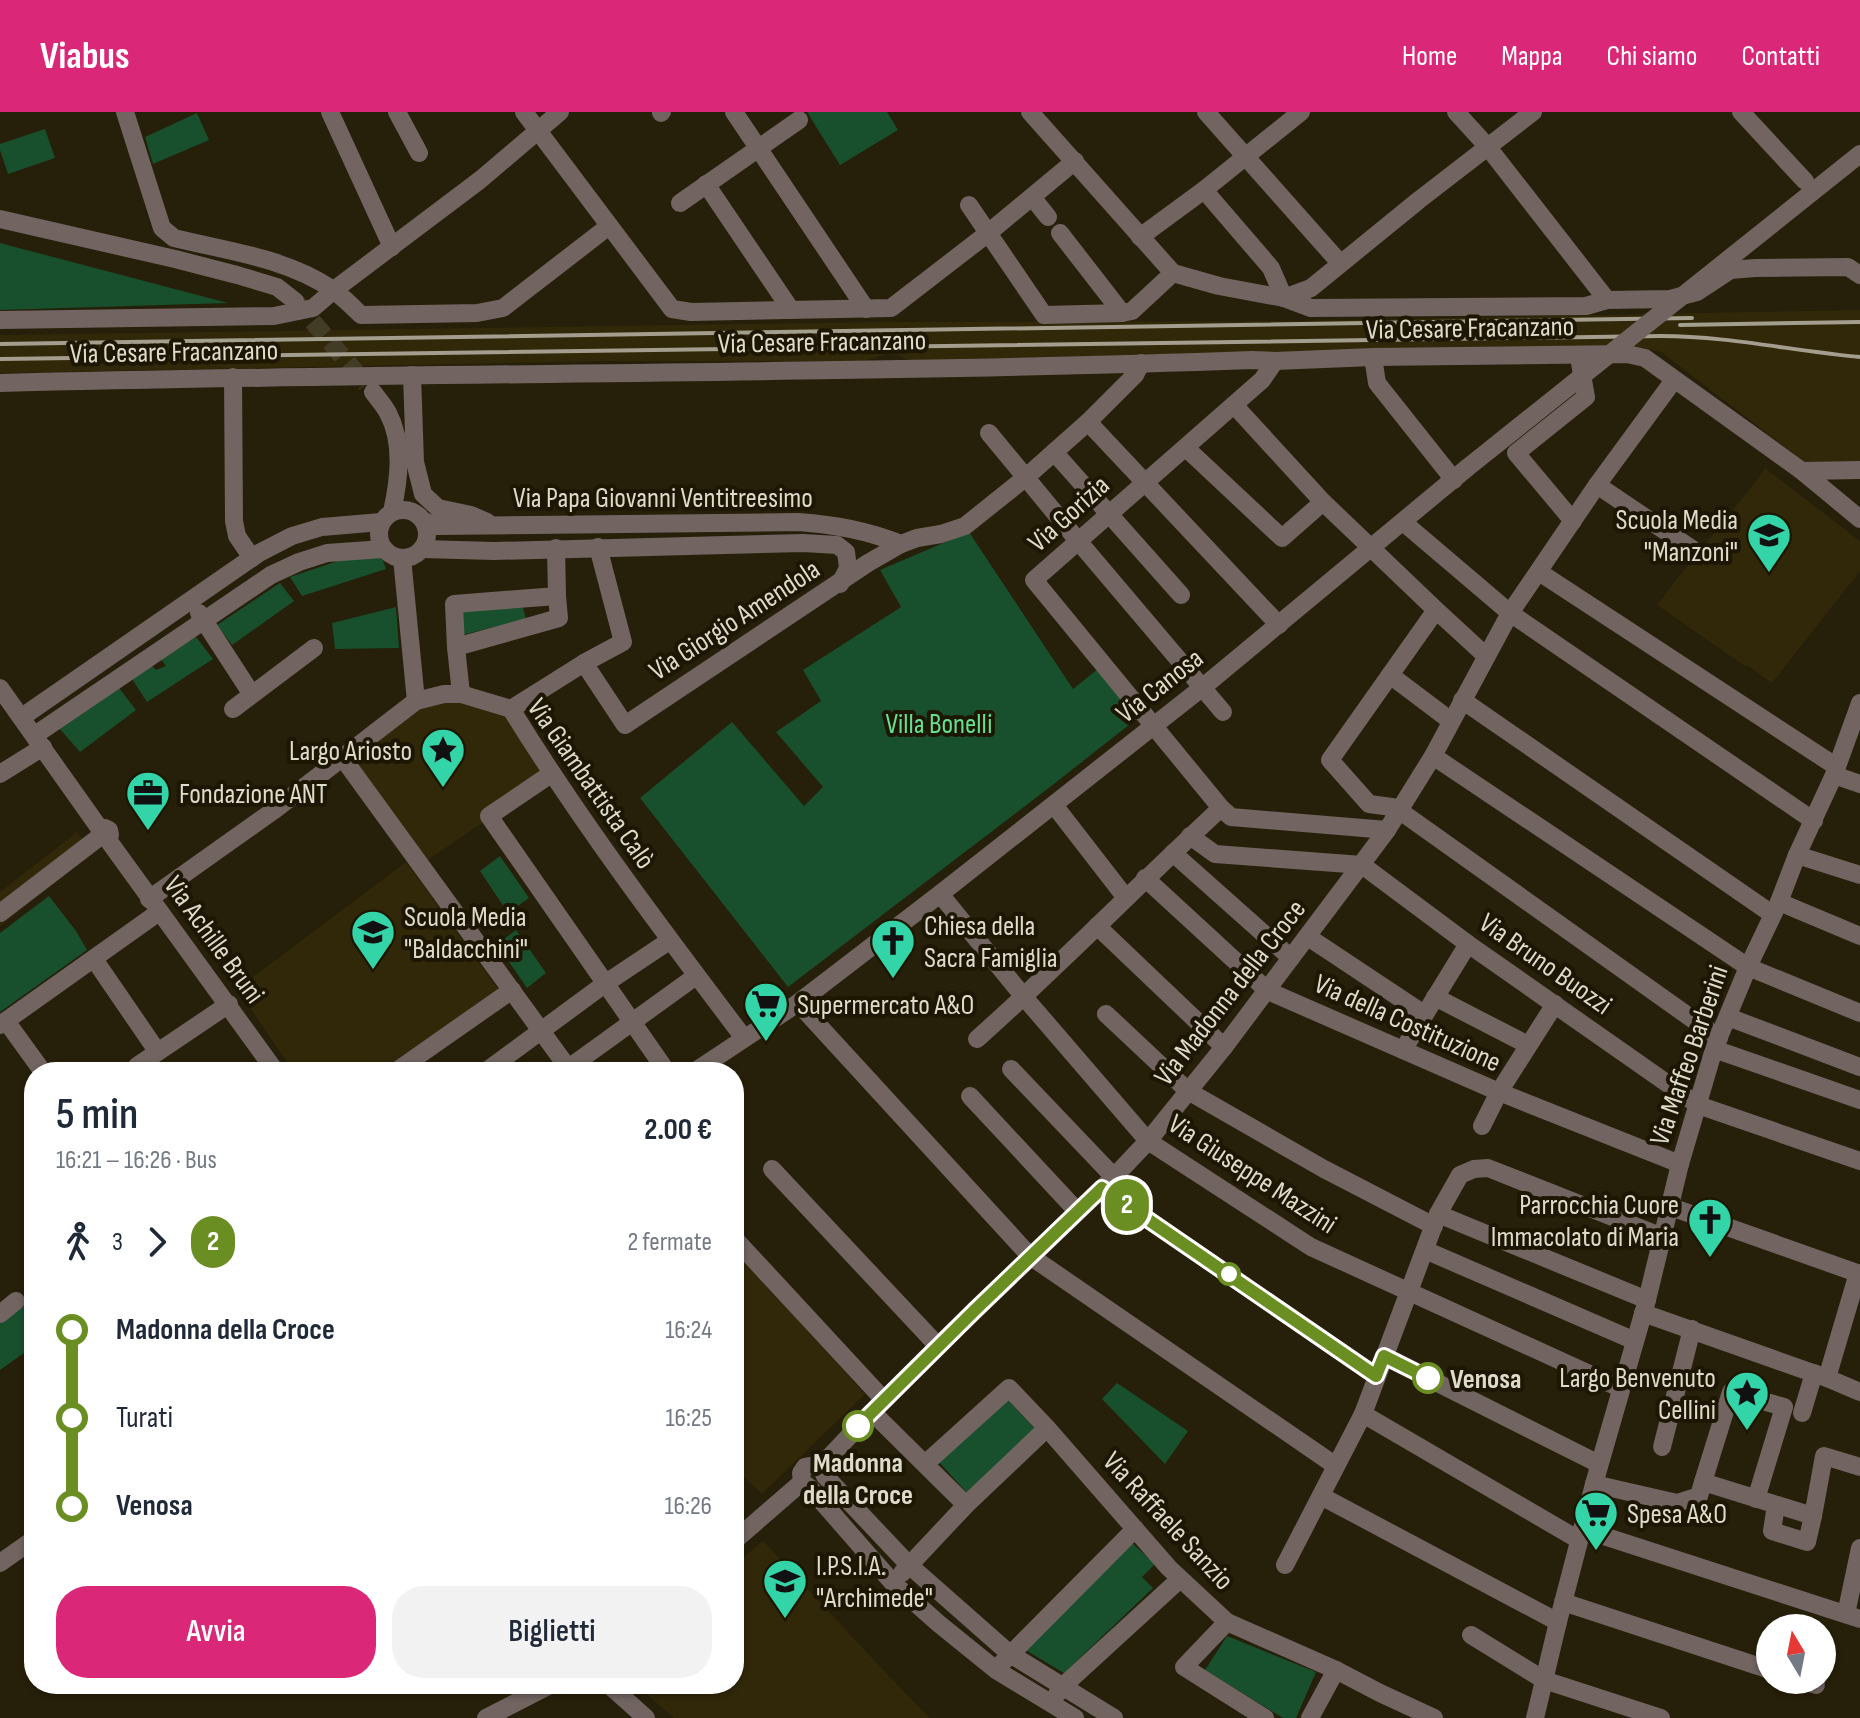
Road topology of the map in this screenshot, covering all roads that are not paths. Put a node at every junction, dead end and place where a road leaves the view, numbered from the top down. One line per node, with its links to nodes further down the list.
1 (125, 112): 37 (street)
2 (330, 112): 33 (street)
3 (397, 112): 17 (street)
4 (524, 112): 14 (street)
5 (560, 112): 14 (street)
6 (734, 112): 16 (street)
7 (1030, 112): 20 (street)
8 (1206, 112): 18 (street)
9 (1301, 112): 18 (street)
10 (1456, 112): 15 (street)
11 (1533, 112): 15 (street)
12 (1741, 112): 21 (street)
13 (799, 120): 16 (street)
14 (538, 130): 29 (street); 33 (street)
15 (1487, 146): 34 (street); 39 (street)
16 (758, 148): 22 (street); 41 (street)
17 (419, 153)
18 (1245, 157): 23 (street); 34 (street)
19 (1855, 159): 61 (street, Via Canosa, bridge)
20 (1075, 161): 24 (street); 32 (street)
21 (1805, 181)
22 (706, 184): 25 (street); 42 (street)
23 (1204, 190): 32 (street); 38 (street)
24 (1032, 197): 27 (street); 31 (street)
25 (680, 203)
26 (969, 205): 31 (street)
27 (1048, 217)
28 (0, 219): 40 (street)
29 (609, 226): 37 (street); 42 (street)
30 (1060, 233): 43 (street)
31 (987, 234): 41 (street); 43 (street)
32 (1140, 237): 35 (street)
33 (392, 247): 37 (street)
34 (1340, 263): 38 (street)
35 (1173, 273): 38 (street); 43 (street)
36 (1860, 275): 39 (street)
37 (334, 290): 44 (street)
38 (1284, 298): 39 (street)
39 (1607, 300)
40 (295, 301)
41 (866, 309): 42 (street)
42 (791, 310)
43 (1122, 313)
44 (0, 320)
45 (1578, 353): 46 (street, Via Cesare Fracanzano); 51 (street, Via Cesare Fracanzano); 71 (street)
46 (1373, 357): 47 (street, Via Cesare Fracanzano); 61 (street)
47 (1275, 361): 48 (street, Via Cesare Fracanzano); 54 (street, Via Gorizia)
48 (1141, 363): 49 (street, Via Cesare Fracanzano); 55 (street, Via Giorgio Amendola)
49 (412, 375): 50 (street, Via Cesare Fracanzano); 73 (street)
50 (233, 377): 52 (street, Via Cesare Fracanzano); 82 (street)
51 (1674, 380): 60 (street); 65 (street, Via Madonna della Croce)
52 (0, 383)
53 (373, 392): 62 (street)
54 (1234, 405): 57 (street, Via Gorizia); 66 (street)
55 (1088, 422): 58 (street, Via Giorgio Amendola); 64 (street)
56 (989, 433): 63 (street)
57 (1186, 448): 64 (street, Via Gorizia); 66 (street)
58 (1054, 452): 63 (street, Via Giorgio Amendola); 67 (street)
59 (1860, 470): 60 (street)
60 (1802, 471): 70 (street)
61 (1460, 474): 72 (street, Via Canosa)
62 (399, 478): 68 (street); 69 (street)
63 (1025, 478): 74 (street); 75 (street, Via Giorgio Amendola)
64 (1145, 483): 67 (street, Via Gorizia); 92 (street)
65 (1597, 485): 71 (street, Via Madonna della Croce); 81 (street)
66 (1323, 502): 78 (street)
67 (1108, 515): 74 (street, Via Gorizia); 86 (street)
68 (387, 517): 69 (street); 79 (street); 82 (street)
69 (419, 517): 73 (street, Via Papa Giovanni Ventitreesimo); 80 (street)
70 (1860, 519)
71 (1573, 521): 84 (street, Via Madonna della Croce)
72 (1403, 522): 78 (street, Via Canosa); 90 (street)
73 (493, 525): 75 (street, Via Papa Giovanni Ventitreesimo)
74 (1079, 542): 98 (street); 110 (street, Via Gorizia)
75 (901, 544): 85 (street, Via Giorgio Amendola)
76 (598, 547): 77 (street, Via Papa Giovanni Ventitreesimo); 85 (street, Via Papa Giovanni Ventitreesimo); 96 (street)
77 (556, 548): 80 (street, Via Papa Giovanni Ventitreesimo); 87 (street)
78 (1370, 548): 89 (street); 92 (street, Via Canosa)
79 (383, 549): 83 (street); 91 (street)
80 (422, 549): 83 (street)
81 (1692, 549)
82 (252, 558): 88 (street)
83 (402, 558): 103 (street)
84 (1539, 572): 90 (street, Via Madonna della Croce); 115 (street)
85 (839, 584): 96 (street, Via Giorgio Amendola)
86 (1181, 595)
87 (557, 596): 93 (street); 93 (street)
88 (190, 601): 91 (street); 108 (street)
89 (1436, 610): 95 (street); 97 (street)
90 (1510, 613): 95 (street, Via Madonna della Croce); 122 (street)
91 (205, 621): 100 (street); 112 (street)
92 (1279, 625): 98 (street, Via Canosa)
93 (456, 647): 101 (street)
94 (314, 648): 100 (street)
95 (1486, 656): 102 (street, Via Madonna della Croce)
96 (584, 663): 106 (street)
97 (1390, 675): 109 (street); 121 (street)
98 (1203, 687): 107 (street); 110 (street, Via Canosa)
99 (0, 688): 108 (street, Via Achille Bruni)
100 (251, 693): 105 (street)
101 (461, 694): 103 (street, Via Giambattista Calò); 106 (street, Via Giambattista Calò)
102 (1462, 700): 109 (street, Via Madonna della Croce); 134 (street)
103 (416, 701): 114 (street, Via Giambattista Calò)
104 (1860, 703): 111 (street, Via Maffeo Barberini)
105 (233, 709)
106 (511, 709): 117 (street, Via Giambattista Calò)
107 (1223, 712)
108 (22, 717): 112 (street, Via Achille Bruni)
109 (1451, 721): 113 (street, Via Madonna della Croce)
110 (1152, 726): 119 (street, Via Canosa); 120 (street)
111 (1856, 726): 115 (street, Via Maffeo Barberini)
112 (39, 741): 116 (street); 124 (street, Via Achille Bruni)
113 (1433, 756): 121 (street, Via Madonna della Croce); 143 (street)
114 (342, 757): 133 (street, Via Giambattista Calò); 146 (street)
115 (1836, 771): 118 (street); 122 (street, Via Maffeo Barberini)
116 (0, 774)
117 (551, 774): 139 (street, Via Giambattista Calò); 145 (street)
118 (1860, 784)
119 (1054, 805): 131 (street, Via Canosa); 132 (street)
120 (1221, 808): 123 (street); 125 (street)
121 (1399, 812): 123 (street, Via Madonna della Croce); 162 (street)
122 (1814, 821): 127 (street, Via Maffeo Barberini)
123 (1387, 830): 128 (street, Via Madonna della Croce)
124 (102, 836): 133 (street, Via Achille Bruni); 135 (street)
125 (1190, 836): 126 (street); 128 (street)
126 (1173, 853): 130 (street); 141 (street)
127 (1797, 855): 129 (street); 134 (street, Via Maffeo Barberini)
128 (1362, 865): 138 (street, Via Madonna della Croce); 140 (street, Via Bruno Buozzi)
129 (1860, 875)
130 (1145, 878): 132 (street); 147 (street, Via della Costituzione)
131 (940, 894): 148 (street, Via Giuseppe Mazzini); 150 (street, Via Canosa)
132 (1126, 898): 136 (street)
133 (154, 905): 142 (street, Via Giambattista Calò); 151 (street, Via Achille Bruni)
134 (1776, 908): 137 (street); 143 (street, Via Maffeo Barberini)
135 (0, 913)
136 (1097, 926): 148 (street); 164 (street)
137 (1860, 936)
138 (1308, 937): 141 (street, Via Madonna della Croce); 155 (street)
139 (669, 941): 144 (street, Via Giambattista Calò); 145 (street)
140 (1468, 944): 149 (street); 152 (street, Via Bruno Buozzi)
141 (1291, 958): 147 (street, Via Madonna della Croce)
142 (94, 959): 158 (street, Via Giambattista Calò); 166 (street)
143 (1748, 967): 153 (street); 156 (street, Via Maffeo Barberini)
144 (696, 976): 157 (street); 160 (street, Via Giambattista Calò)
145 (606, 983): 157 (street); 159 (street)
146 (512, 990): 159 (street); 170 (street)
147 (1268, 991): 164 (street, Via Madonna della Croce); 165 (street, Via della Costituzione)
148 (1024, 997): 161 (street); 184 (street, Via Giuseppe Mazzini)
149 (1435, 997): 155 (street); 163 (street)
150 (798, 1003): 160 (street, Via Canosa); 195 (street)
151 (229, 1004): 166 (street); 169 (street, Via Achille Bruni)
152 (1555, 1004): 163 (street); 182 (street, Via Bruno Buozzi)
153 (1860, 1013)
154 (1106, 1014): 178 (street)
155 (1424, 1014): 165 (street)
156 (1728, 1017): 162 (street, Via Maffeo Barberini); 176 (street)
157 (632, 1022): 173 (street); 174 (street)
158 (3, 1023): 167 (street)
159 (541, 1031): 171 (street); 172 (street)
160 (744, 1038): 175 (street, Via Canosa)
161 (977, 1039)
162 (1717, 1044): 181 (street); 182 (street, Via Maffeo Barberini)
163 (1528, 1045): 179 (street)
164 (1224, 1047): 178 (street, Via Madonna della Croce)
165 (1403, 1050): 179 (street, Via della Costituzione)
166 (157, 1051): 168 (street)
167 (35, 1062)
168 (142, 1062)
169 (264, 1062)
170 (409, 1062)
171 (499, 1062)
172 (561, 1062)
173 (579, 1062)
174 (660, 1062)
175 (709, 1062)
176 (1860, 1067)
177 (1011, 1069): 188 (street)
178 (1188, 1091): 184 (street, Via Madonna della Croce); 191 (street)
179 (1499, 1092): 183 (street); 186 (street, Via della Costituzione)
180 (970, 1096): 190 (street)
181 (1860, 1100)
182 (1698, 1105): 185 (street, Via Bruno Buozzi); 186 (street, Via Maffeo Barberini)
183 (1482, 1126)
184 (1148, 1141): 188 (street, Via Madonna della Croce); 197 (street, Via Giuseppe Mazzini)
185 (1860, 1161)
186 (1680, 1164): 189 (street, Via Maffeo Barberini)
187 (772, 1169): 203 (street)
188 (1108, 1183): 190 (street, Via Madonna della Croce); 206 (street)
189 (1671, 1207): 192 (street, Via Maffeo Barberini); 196 (street)
190 (1077, 1211): 195 (street, Via Madonna della Croce)
191 (1436, 1220): 192 (street); 194 (street); 199 (street)
192 (1663, 1237): 199 (street, Via Maffeo Barberini)
193 (744, 1250): 209 (street)
194 (1425, 1250): 197 (street); 202 (street)
195 (1030, 1256): 203 (street, Via Madonna della Croce); 216 (street)
196 (1859, 1273): 205 (street)
197 (1408, 1292): 204 (street); 207 (street, Via Giuseppe Mazzini)
198 (16, 1301): 200 (street)
199 (1645, 1306): 201 (street); 202 (street, Via Maffeo Barberini)
200 (0, 1314)
201 (1692, 1329): 205 (street); 213 (street)
202 (1635, 1341): 207 (street, Via Maffeo Barberini)
203 (938, 1346): 209 (street, Via Madonna della Croce)
204 (1384, 1356): 206 (street); 215 (street)
205 (1820, 1375): 208 (street); 210 (street)
206 (1376, 1376): 211 (street)
207 (1620, 1388): 215 (street, Via Maffeo Barberini)
208 (1860, 1392)
209 (878, 1406): 214 (street); 218 (street, Via Madonna della Croce)
210 (1802, 1413)
211 (1363, 1414): 216 (street); 228 (street)
212 (1047, 1428): 214 (street, Via Raffaele Sanzio); 223 (street); 226 (street, Via Raffaele Sanzio)
213 (1662, 1447)
214 (925, 1464): 223 (street)
215 (1599, 1464): 220 (street, Via Maffeo Barberini)
216 (1336, 1466): 221 (street)
217 (1860, 1467): 225 (street)
218 (814, 1478): 227 (street, Via Madonna della Croce); 232 (street); 235 (street)
219 (1703, 1482): 220 (street); 222 (street); 222 (street)
220 (1594, 1484): 228 (street, Via Maffeo Barberini)
221 (1321, 1496): 233 (street); 239 (street)
222 (1756, 1499): 224 (street)
223 (966, 1505): 232 (street)
224 (1776, 1505): 225 (street); 225 (street)
225 (1813, 1516)
226 (1135, 1529): 234 (street, Via Raffaele Sanzio); 241 (street)
227 (744, 1532)
228 (1581, 1534): 236 (street, Via Maffeo Barberini); 237 (street)
229 (24, 1546): 231 (street)
230 (1860, 1548): 237 (street)
231 (0, 1563)
232 (909, 1565): 235 (street); 241 (street)
233 (1285, 1565)
234 (1180, 1579): 238 (street, Via Raffaele Sanzio); 246 (street)
235 (893, 1583): 243 (street)
236 (1563, 1602): 239 (street, Via Maffeo Barberini); 242 (street)
237 (1853, 1616)
238 (1227, 1622): 244 (street, Via Raffaele Sanzio); 255 (street)
239 (1558, 1622): 245 (street, Via Maffeo Barberini)
240 (1471, 1635): 245 (street)
241 (1010, 1654): 243 (street); 246 (street)
242 (1756, 1665)
243 (996, 1670): 250 (street)
244 (1336, 1670): 249 (street, Via Raffaele Sanzio); 256 (street)
245 (1544, 1680): 259 (street, Via Maffeo Barberini); 260 (street)
246 (1062, 1687): 250 (street); 254 (street)
247 (526, 1694): 251 (street)
248 (619, 1694): 252 (street)
249 (1396, 1700): 257 (street); 258 (street, Via Raffaele Sanzio)
250 (1051, 1703): 253 (street)
251 (486, 1718)
252 (646, 1718)
253 (1075, 1718)
254 (1114, 1718)
255 (1265, 1718)
256 (1310, 1718)
257 (1388, 1718)
258 (1434, 1718)
259 (1535, 1718)
260 (1661, 1718)

